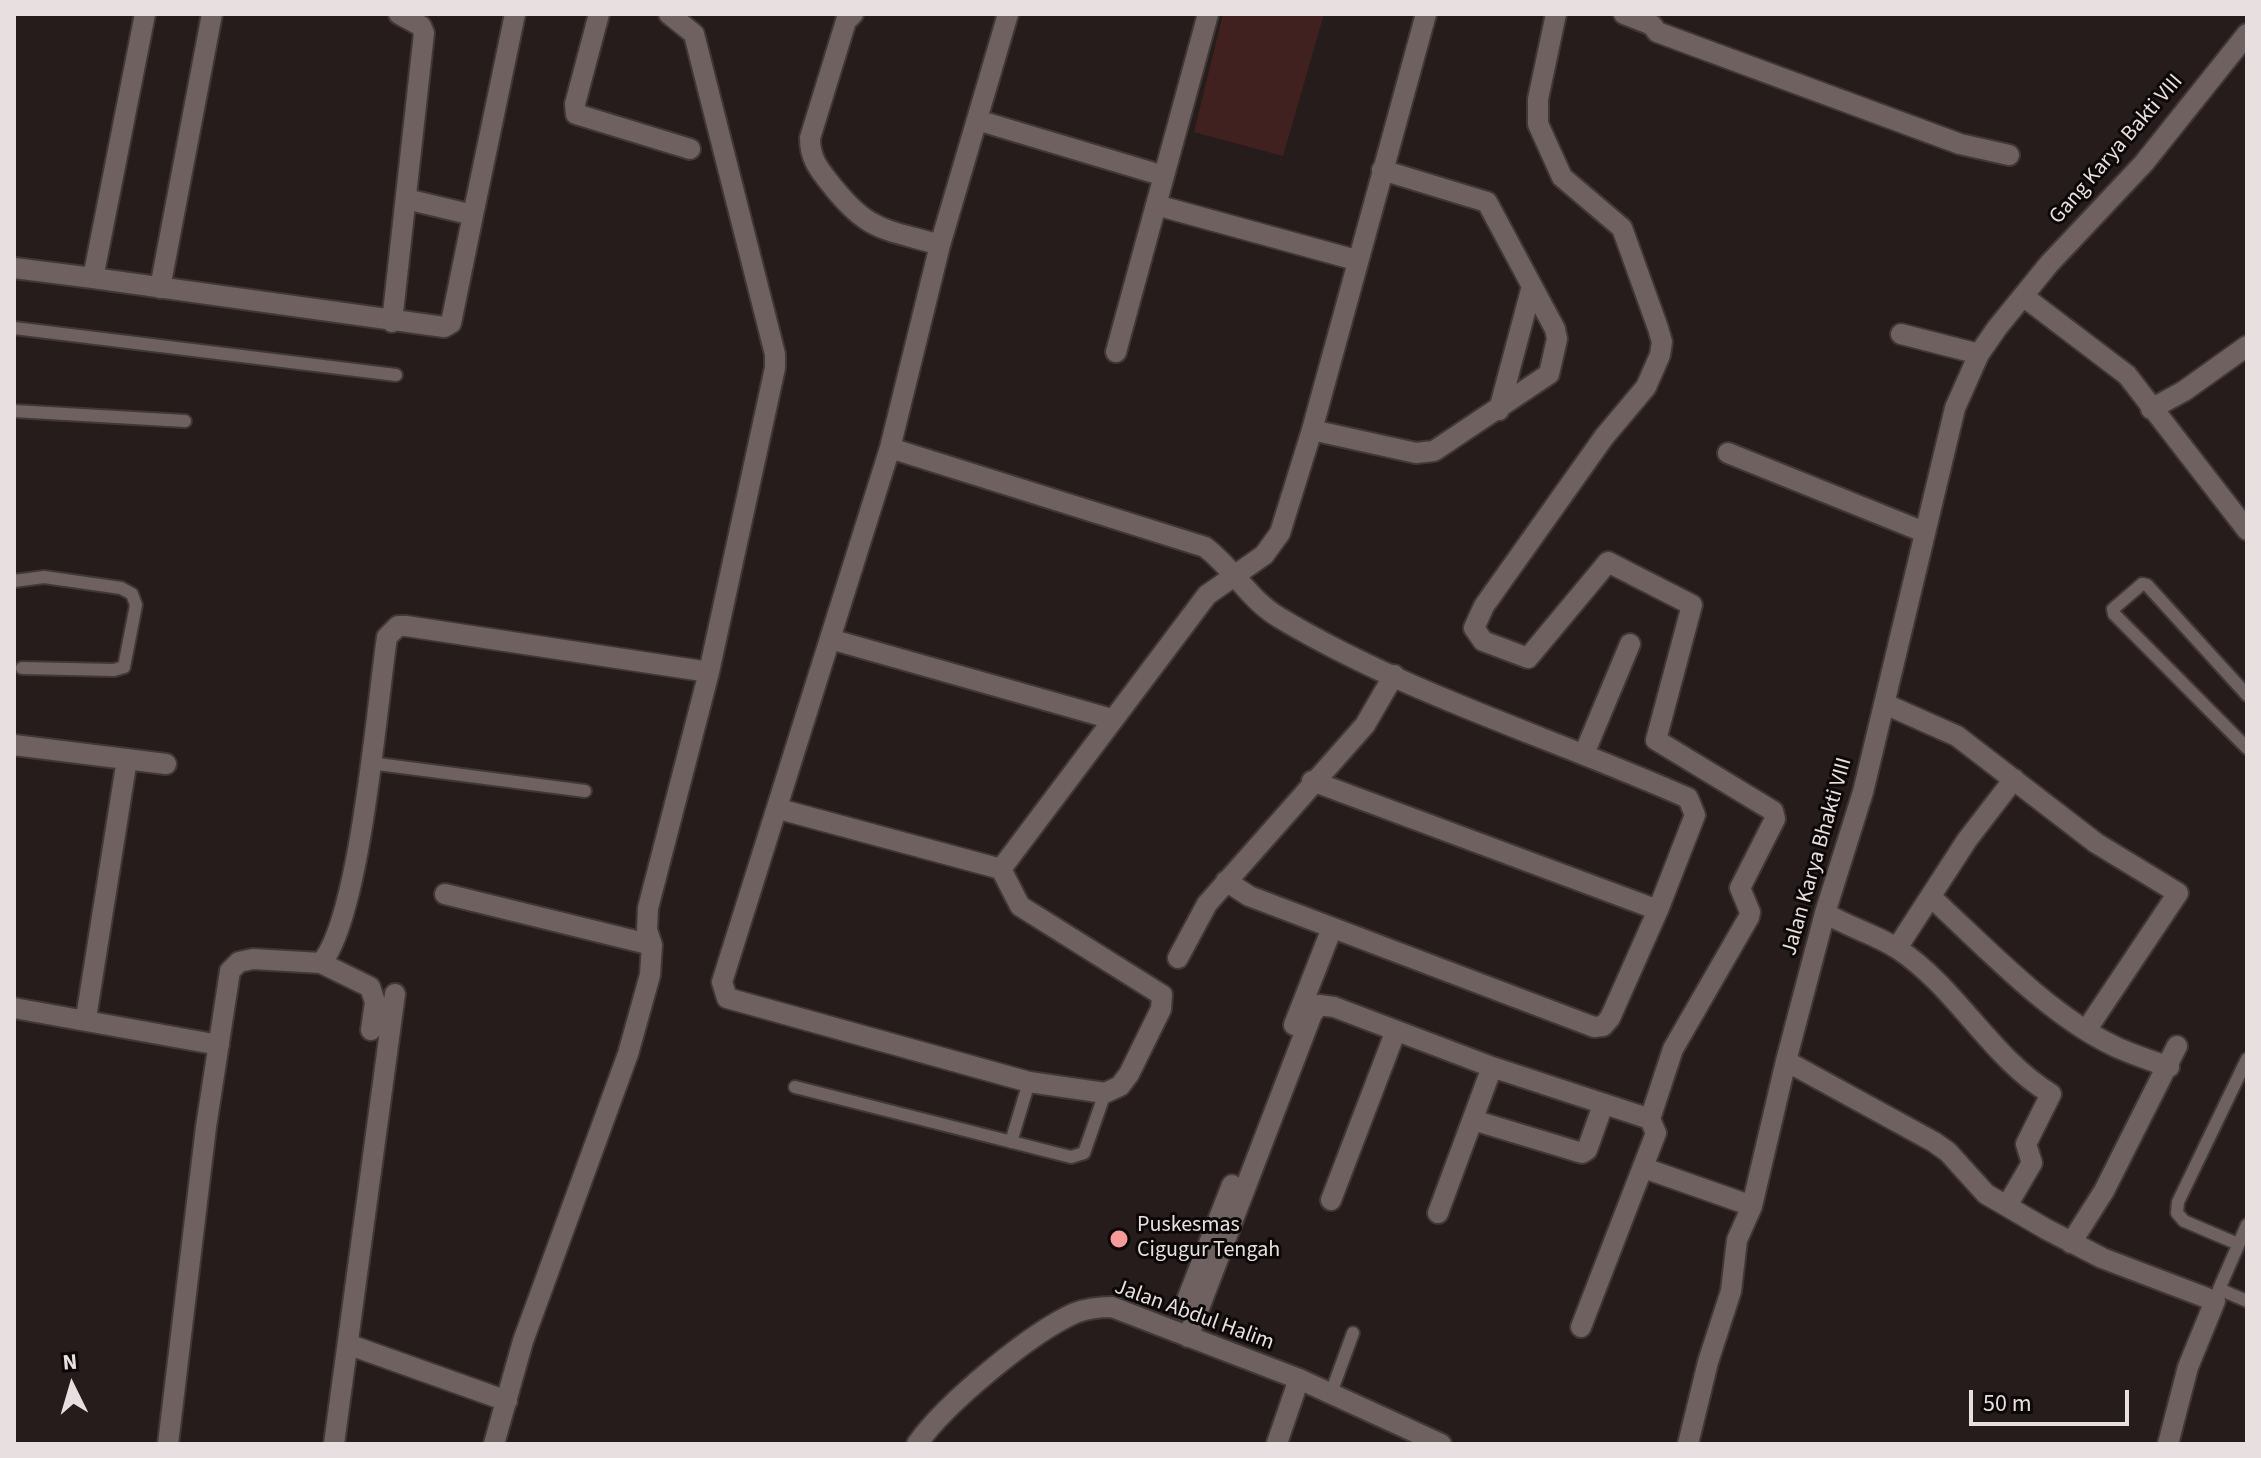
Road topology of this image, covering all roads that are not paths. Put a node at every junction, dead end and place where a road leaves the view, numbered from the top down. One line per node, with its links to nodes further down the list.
1 (145, 14): 25 (street)
2 (212, 14): 27 (street)
3 (399, 14): 19 (street)
4 (515, 14): 21 (street)
5 (599, 14): 15 (street)
6 (669, 14): 50 (street)
7 (853, 14): 22 (street)
8 (1008, 14): 14 (street)
9 (1208, 14): 18 (street)
10 (1426, 14): 17 (street)
11 (1556, 14): 92 (street)
12 (1624, 14): 16 (street)
13 (2247, 34): 28 (street, Gang Karya Bakti VIII)
14 (977, 120): 18 (street); 22 (street)
15 (690, 149)
16 (2009, 155)
17 (1382, 170): 23 (street); 26 (street)
18 (1164, 176): 20 (street)
19 (406, 199): 21 (street); 29 (street)
20 (1156, 205): 23 (street); 33 (street)
21 (473, 215): 29 (street)
22 (940, 245): 41 (street)
23 (1356, 260): 40 (street)
24 (14, 268): 25 (street)
25 (93, 278): 27 (street)
26 (1532, 286): 37 (street); 37 (street)
27 (160, 288): 29 (street)
28 (2023, 296): 34 (street, Jalan Karya Bhakti VIII); 36 (street)
29 (392, 322)
30 (14, 328): 35 (lane)
31 (1901, 334): 34 (street)
32 (2247, 346): 36 (street)
33 (1116, 352)
34 (1979, 354): 44 (street, Jalan Karya Bhakti VIII)
35 (396, 375)
36 (2151, 409): 43 (street)
37 (1499, 410): 40 (street)
38 (14, 411): 39 (lane)
39 (185, 421)
40 (1312, 430): 45 (street)
41 (890, 448): 45 (street); 47 (street)
42 (1728, 453): 44 (street)
43 (2247, 530)
44 (1924, 532): 53 (street, Jalan Karya Bhakti VIII)
45 (1235, 574): 51 (street); 54 (street)
46 (14, 581): 49 (lane)
47 (830, 639): 54 (street); 64 (street)
48 (1630, 644): 57 (street)
49 (22, 668)
50 (709, 672): 59 (street); 72 (street)
51 (1394, 675): 57 (street); 62 (street)
52 (2247, 695): 56 (lane)
53 (1885, 704): 61 (street); 70 (street, Jalan Karya Bhakti VIII)
54 (1112, 719): 65 (street)
55 (14, 745): 58 (street)
56 (2247, 748)
57 (1584, 754): 69 (street)
58 (127, 759): 60 (street); 78 (street)
59 (370, 763): 63 (lane); 75 (street)
60 (166, 764)
61 (2014, 779): 68 (street); 79 (street)
62 (1312, 781): 66 (street); 69 (street)
63 (585, 791)
64 (779, 809): 65 (street); 88 (street)
65 (1001, 869): 90 (street)
66 (1226, 881): 71 (street); 74 (street)
67 (445, 894): 72 (street)
68 (1931, 897): 73 (street); 79 (street)
69 (1658, 910): 71 (street)
70 (1825, 913): 73 (street); 85 (street, Jalan Karya Bhakti VIII)
71 (1332, 928): 104 (street)
72 (652, 945): 111 (street)
73 (1897, 948): 97 (street)
74 (1178, 958)
75 (321, 963): 80 (street); 82 (street)
76 (395, 994): 108 (street)
77 (14, 1008): 78 (street)
78 (86, 1018): 82 (street)
79 (2087, 1029): 87 (street)
80 (371, 1030)
81 (1395, 1033): 86 (street); 96 (street); 107 (street)
82 (219, 1045): 115 (street)
83 (2177, 1046): 87 (street)
84 (2247, 1059): 102 (lane)
85 (1786, 1061): 97 (street); 98 (street, Jalan Karya Bhakti VIII)
86 (1492, 1067): 91 (street); 93 (street)
87 (2169, 1067): 101 (street)
88 (1029, 1082): 90 (street); 94 (lane)
89 (795, 1087): 94 (lane)
90 (1105, 1093): 94 (lane)
91 (1603, 1105): 92 (street); 93 (street)
92 (1650, 1119): 95 (street)
93 (1473, 1120): 99 (street)
94 (1011, 1142)
95 (1644, 1168): 98 (street); 105 (street)
96 (1331, 1200)
97 (2008, 1204): 101 (street)
98 (1752, 1206): 118 (street, Jalan Karya Bhakti VIII)
99 (1438, 1213)
100 (2247, 1225): 102 (lane)
101 (2071, 1243): 119 (street)
102 (2238, 1244): 103 (lane)
103 (2247, 1301)
104 (1183, 1310)
105 (1581, 1327)
106 (1353, 1333): 110 (lane)
107 (1188, 1337): 109 (street, Jalan Abdul Halim); 112 (street, Jalan Abdul Halim)
108 (350, 1345): 111 (street); 116 (street)
109 (1299, 1379): 110 (street, Jalan Abdul Halim); 113 (street)
110 (1331, 1393): 114 (street, Jalan Abdul Halim)
111 (507, 1401): 117 (street)
112 (925, 1441)
113 (1277, 1443)
114 (1435, 1443)
115 (168, 1444)
116 (334, 1444)
117 (494, 1444)
118 (1688, 1444)
119 (2168, 1444)

